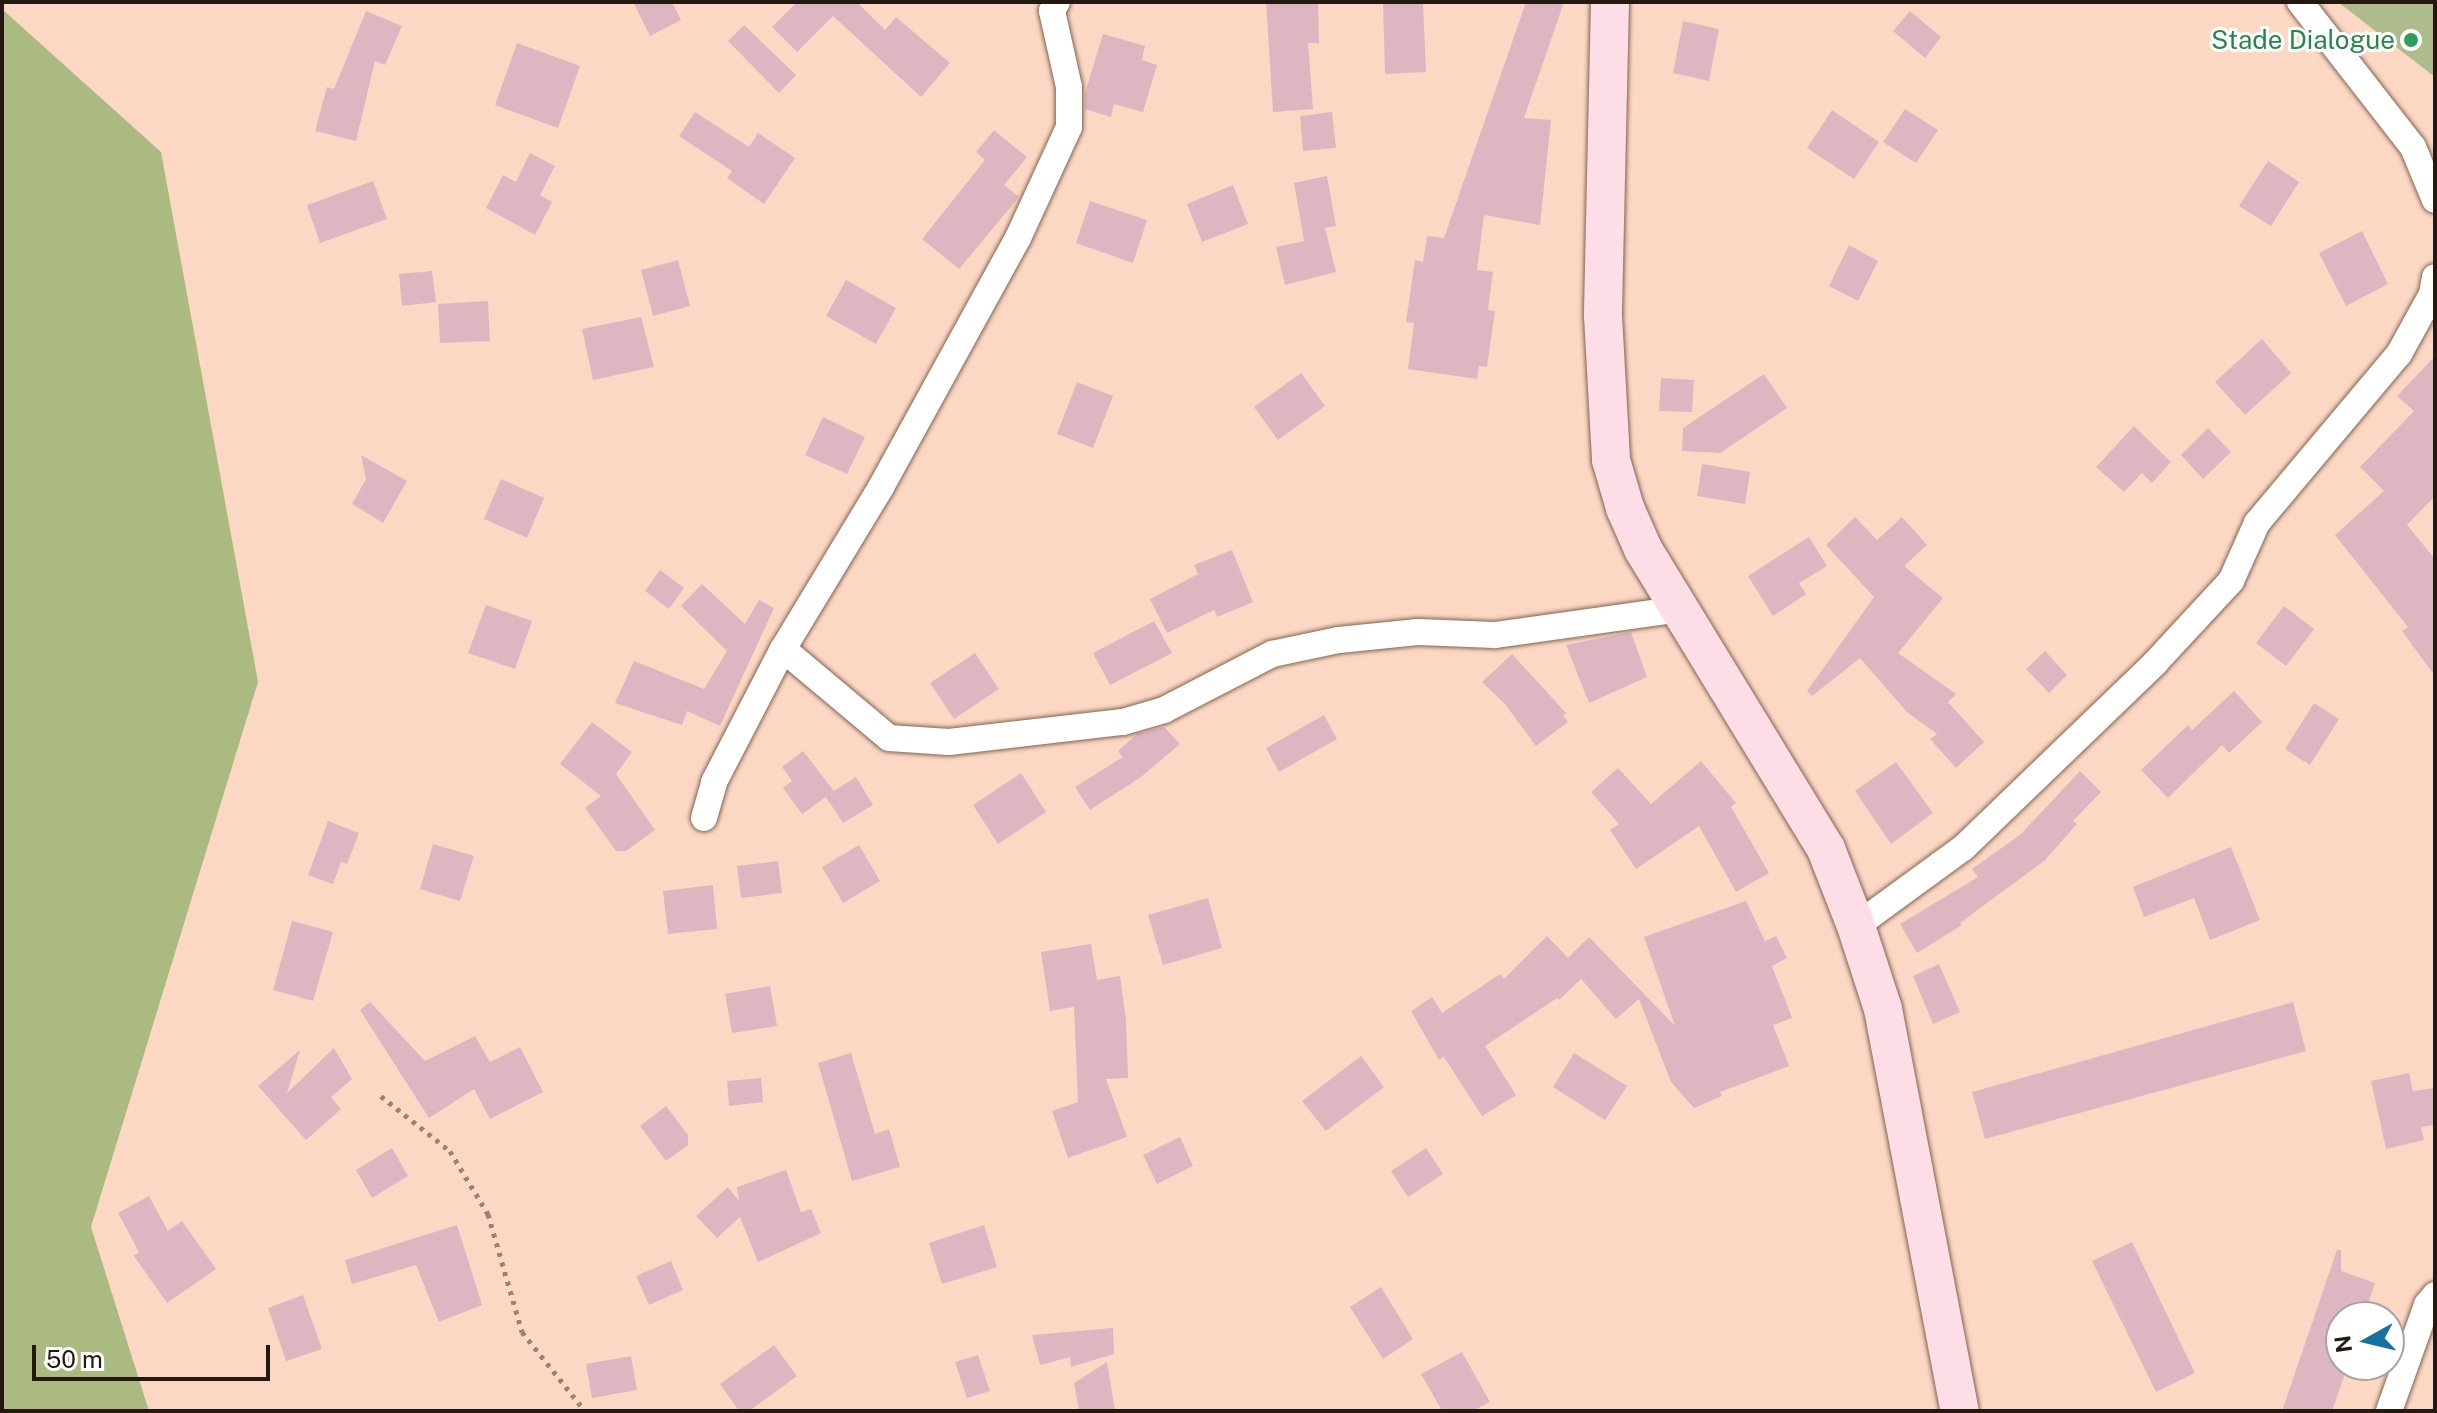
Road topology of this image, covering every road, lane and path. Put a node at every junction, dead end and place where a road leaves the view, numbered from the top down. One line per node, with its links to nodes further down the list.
1 (1057, 2): 7 (street)
2 (1610, 2): 6 (main road)
3 (2300, 2): 4 (street)
4 (2435, 200)
5 (2435, 277): 9 (street)
6 (1681, 609): 7 (street); 9 (main road)
7 (783, 649): 8 (street)
8 (704, 818)
9 (1856, 926): 13 (main road)
10 (381, 1096): 12 (path)
11 (2435, 1295): 14 (street)
12 (585, 1411)
13 (1960, 1411)
14 (2389, 1411)

